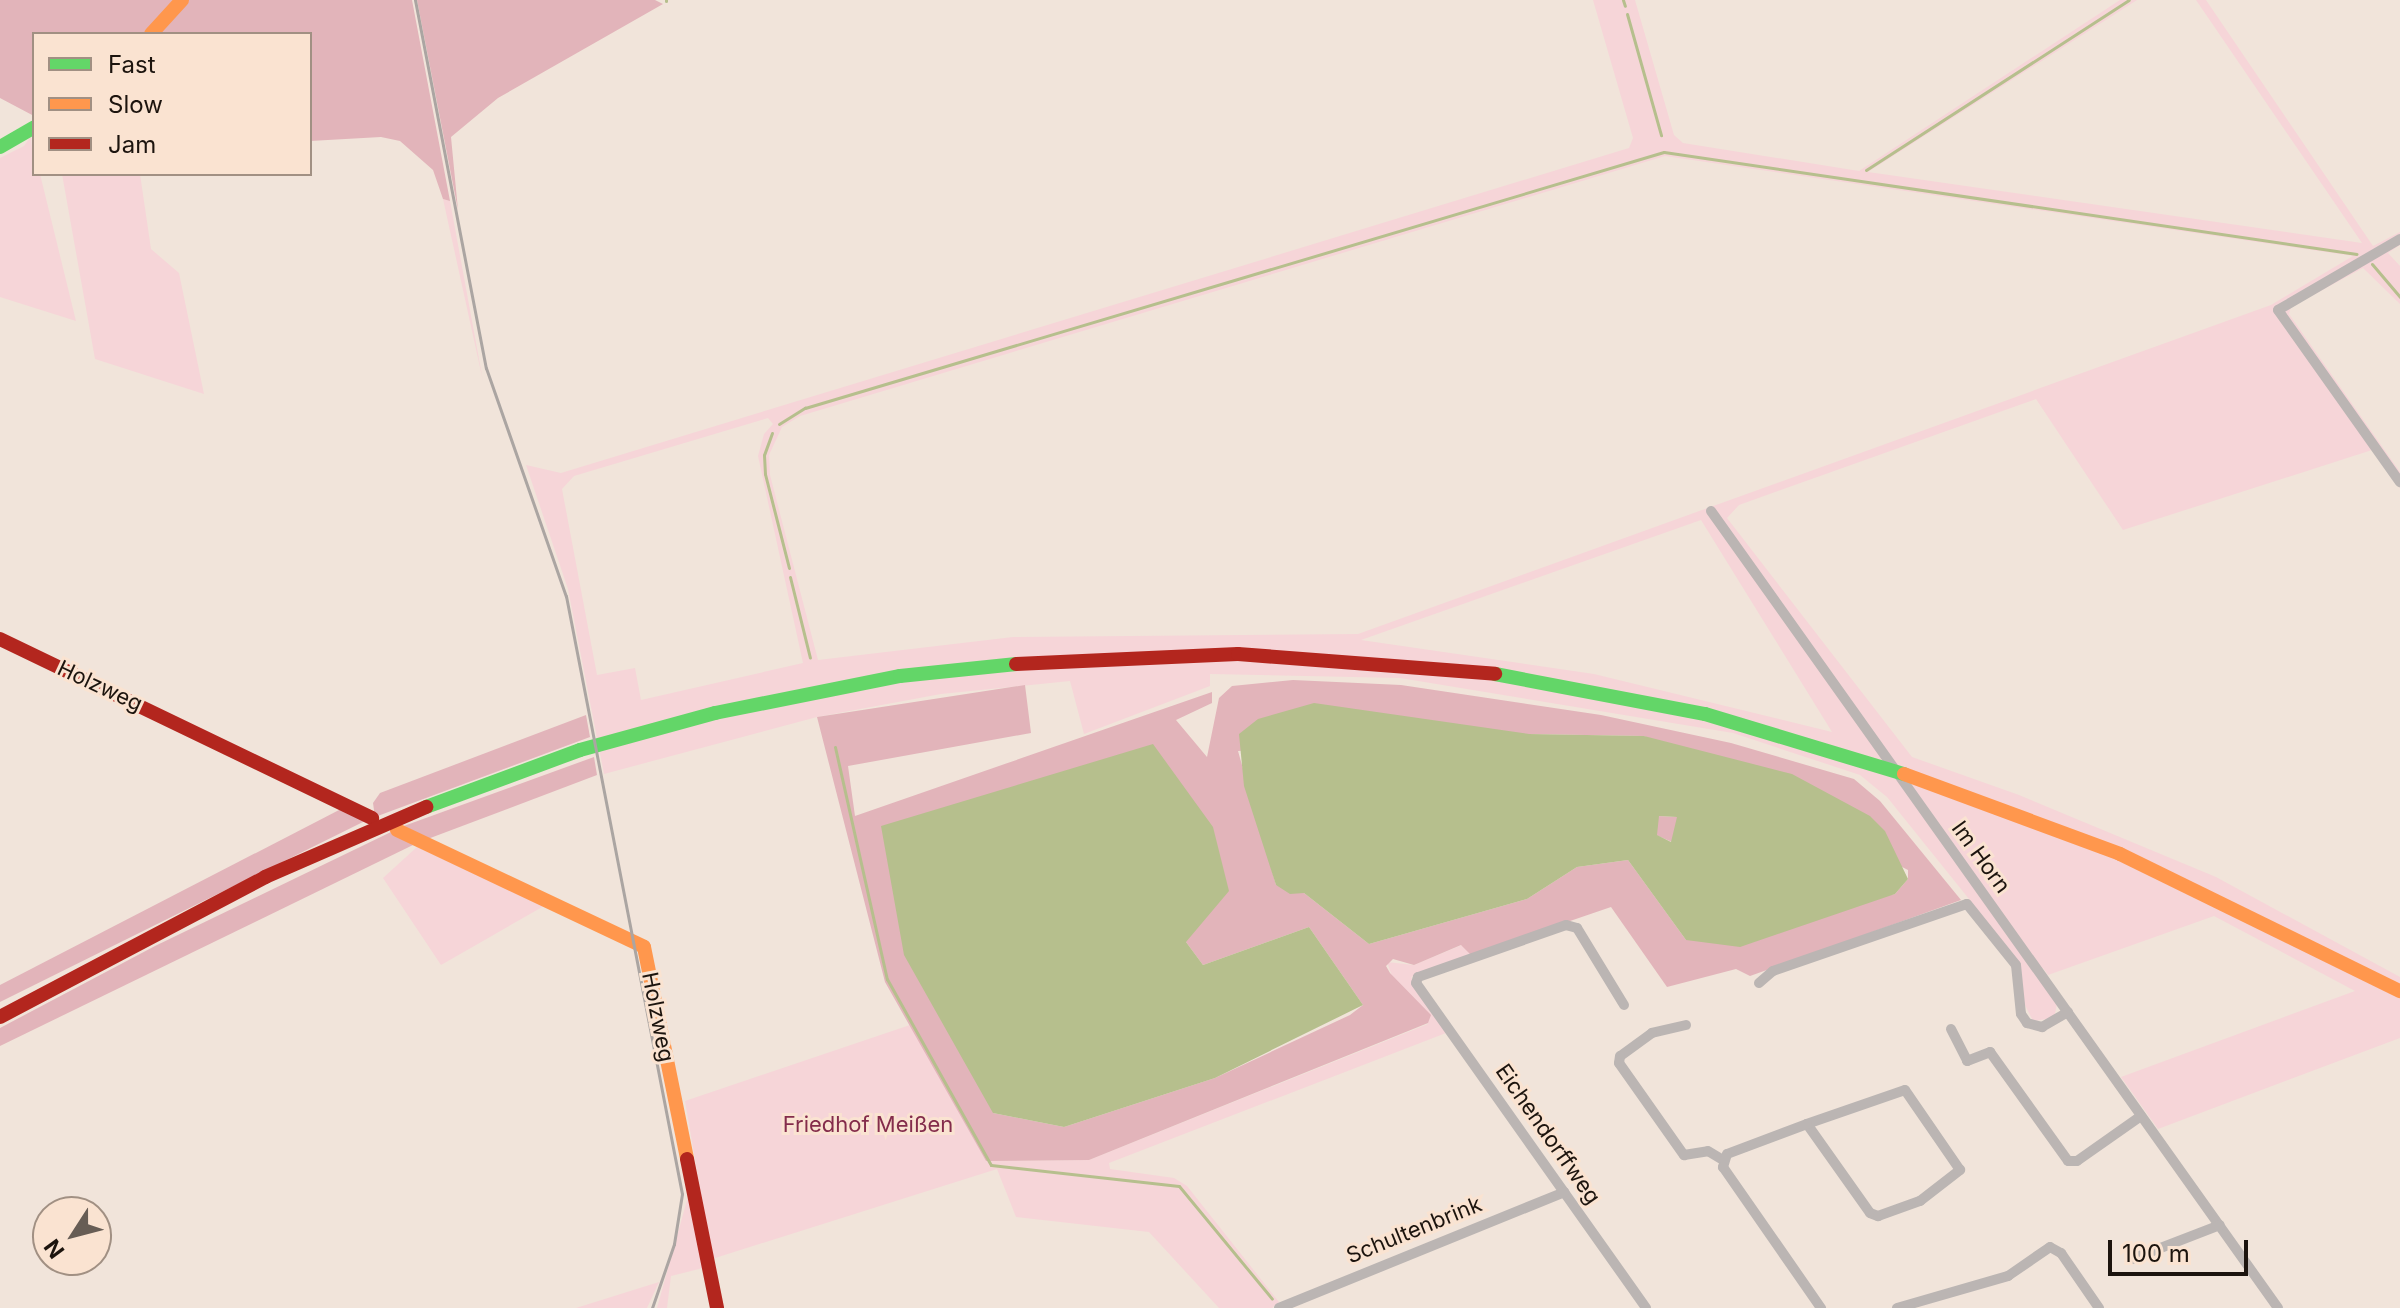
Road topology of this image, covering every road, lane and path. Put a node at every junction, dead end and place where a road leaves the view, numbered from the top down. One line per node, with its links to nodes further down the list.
1 (182, 0): 2 (main road)
2 (153, 32)
3 (32, 128): 4 (main road)
4 (0, 147)
5 (2400, 239): 6 (street)
6 (2400, 482)
7 (1711, 511): 14 (street, Im Horn)
8 (0, 639): 9 (main road, Holzweg)
9 (372, 818)
10 (397, 830): 24 (main road, Holzweg)
11 (1759, 983): 14 (street)
12 (2400, 991): 15 (main road)
13 (1624, 1005): 21 (street, Eichendorffweg)
14 (2068, 1012): 18 (street, Im Horn)
15 (0, 1017)
16 (1686, 1025): 20 (street)
17 (1951, 1029): 18 (street)
18 (2141, 1116): 22 (street, Im Horn)
19 (1807, 1124): 19 (street); 20 (street)
20 (1723, 1160): 27 (street)
21 (1564, 1192): 25 (street, Schultenbrink); 26 (street, Eichendorffweg)
22 (2220, 1225): 23 (street); 30 (street, Im Horn)
23 (2132, 1259)
24 (717, 1308)
25 (1279, 1308)
26 (1646, 1308)
27 (1821, 1308)
28 (1897, 1308): 29 (street)
29 (2099, 1308)
30 (2278, 1308)

